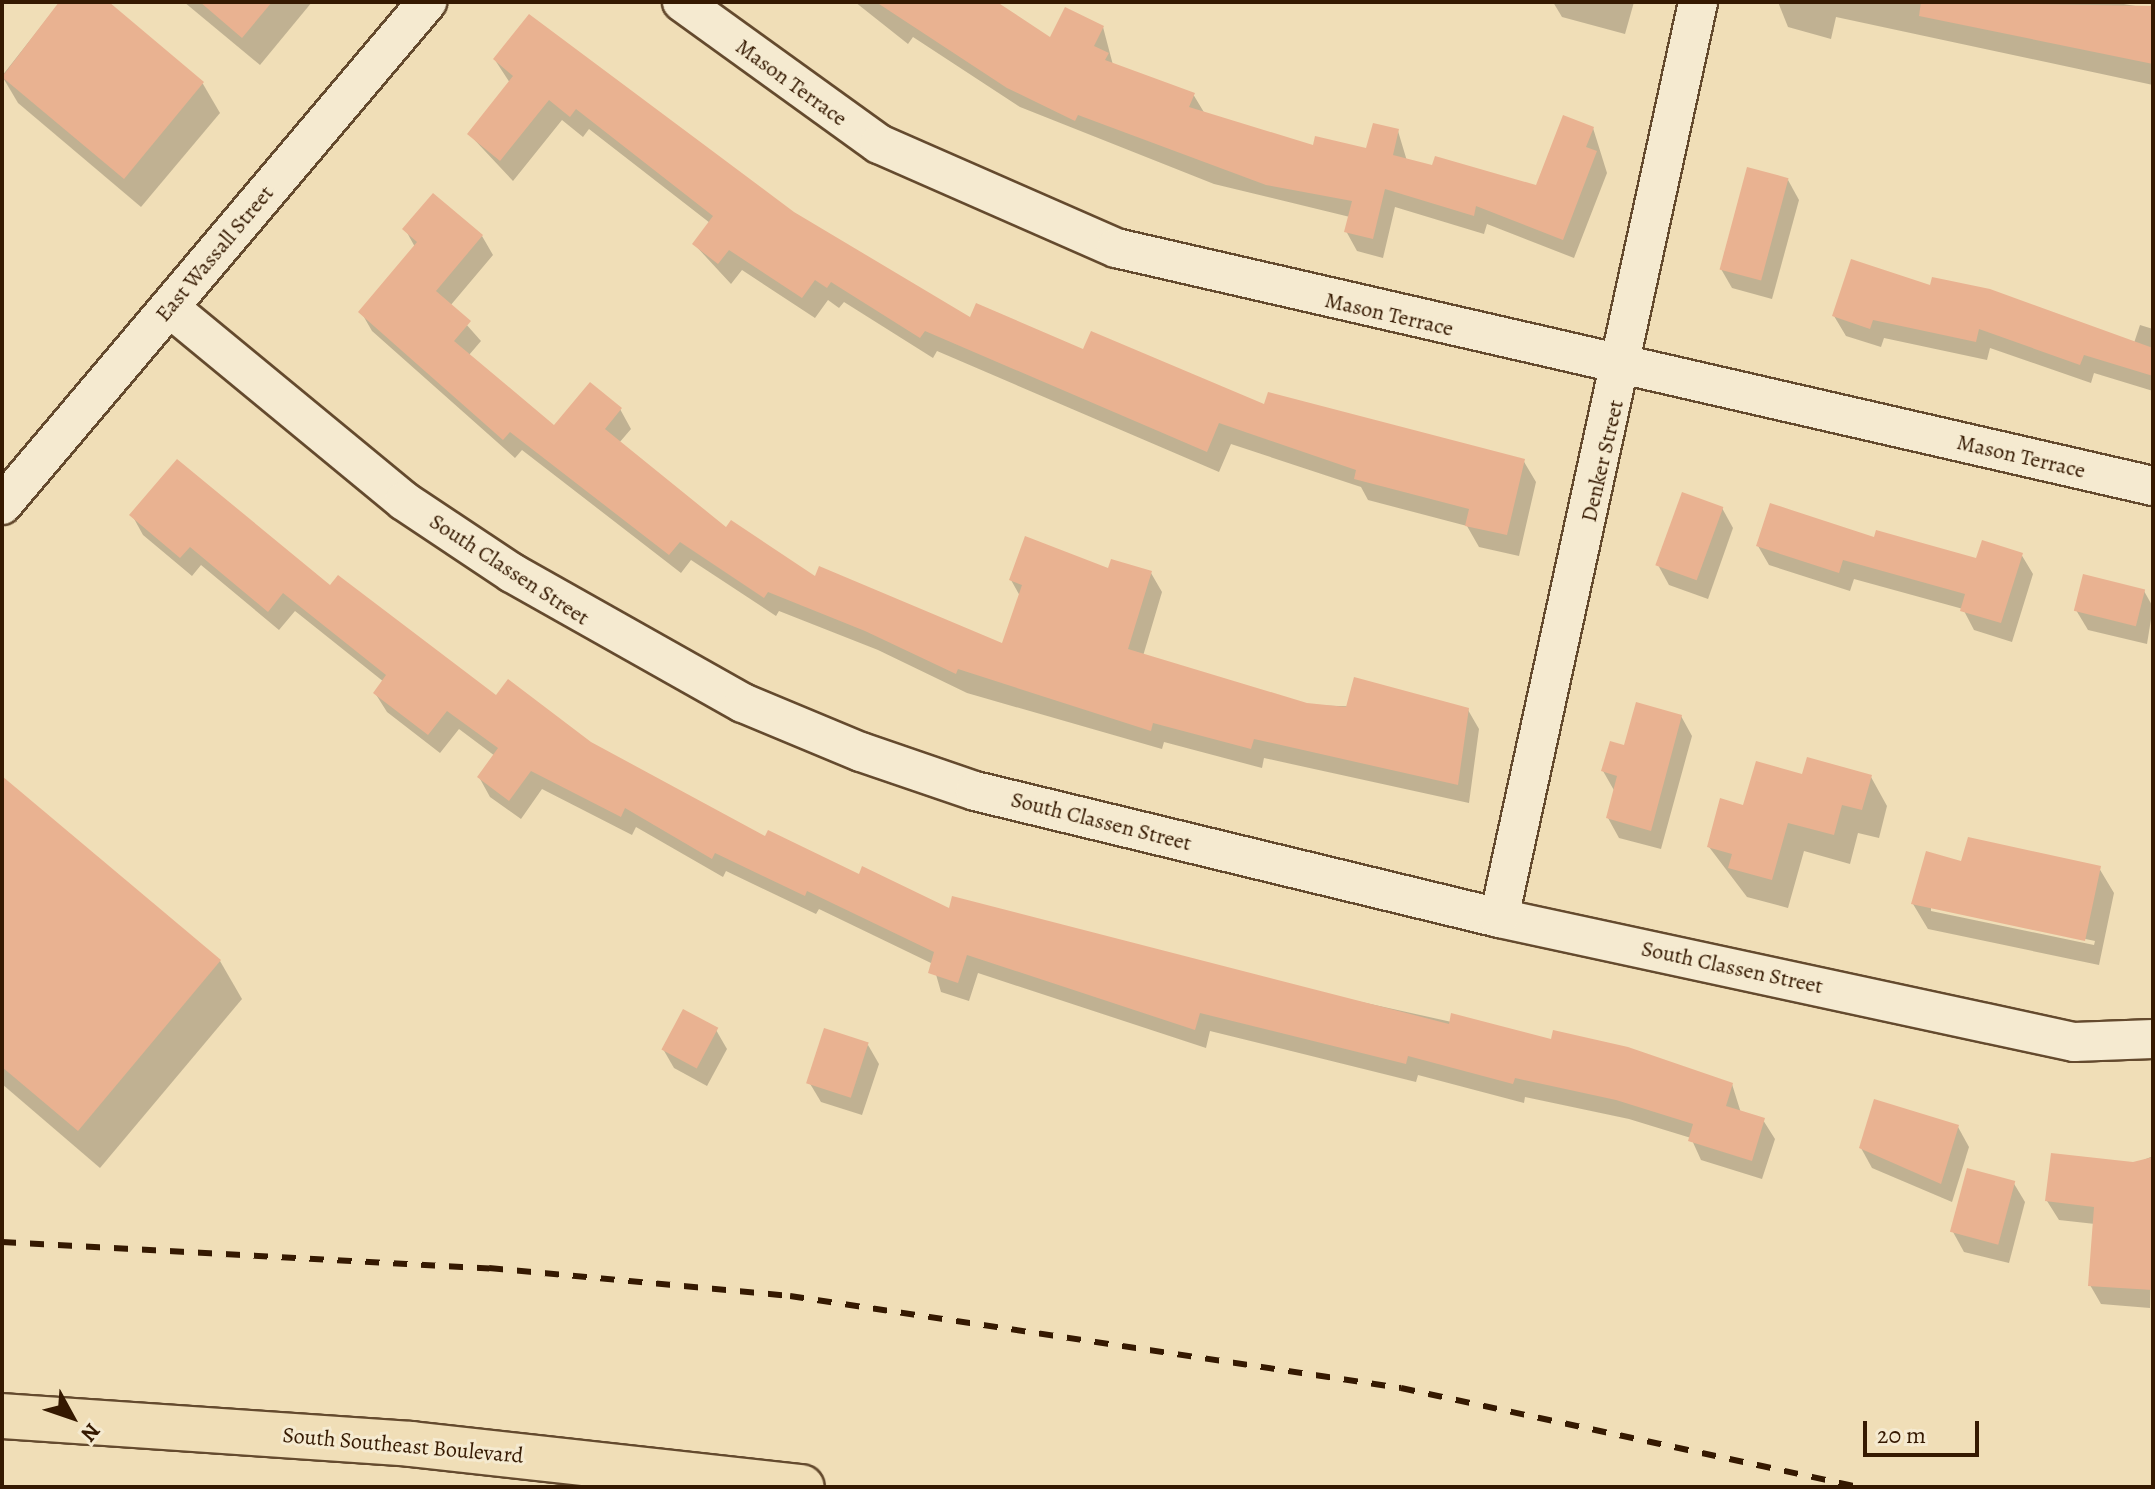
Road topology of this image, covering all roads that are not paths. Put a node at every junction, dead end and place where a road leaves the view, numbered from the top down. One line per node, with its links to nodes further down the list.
1 (427, 2): 4 (street, East Wassall Street)
2 (682, 2): 5 (street, Mason Terrace)
3 (1698, 2): 5 (street, Denker Street)
4 (170, 308): 7 (street, East Wassall Street); 8 (street, South Classen Street)
5 (1624, 369): 6 (street, Mason Terrace); 8 (street, Denker Street)
6 (2153, 486)
7 (2, 505)
8 (1499, 918): 9 (street, South Classen Street)
9 (2153, 1039)
10 (2, 1416): 11 (main road, South Southeast Boulevard)
11 (802, 1487)

